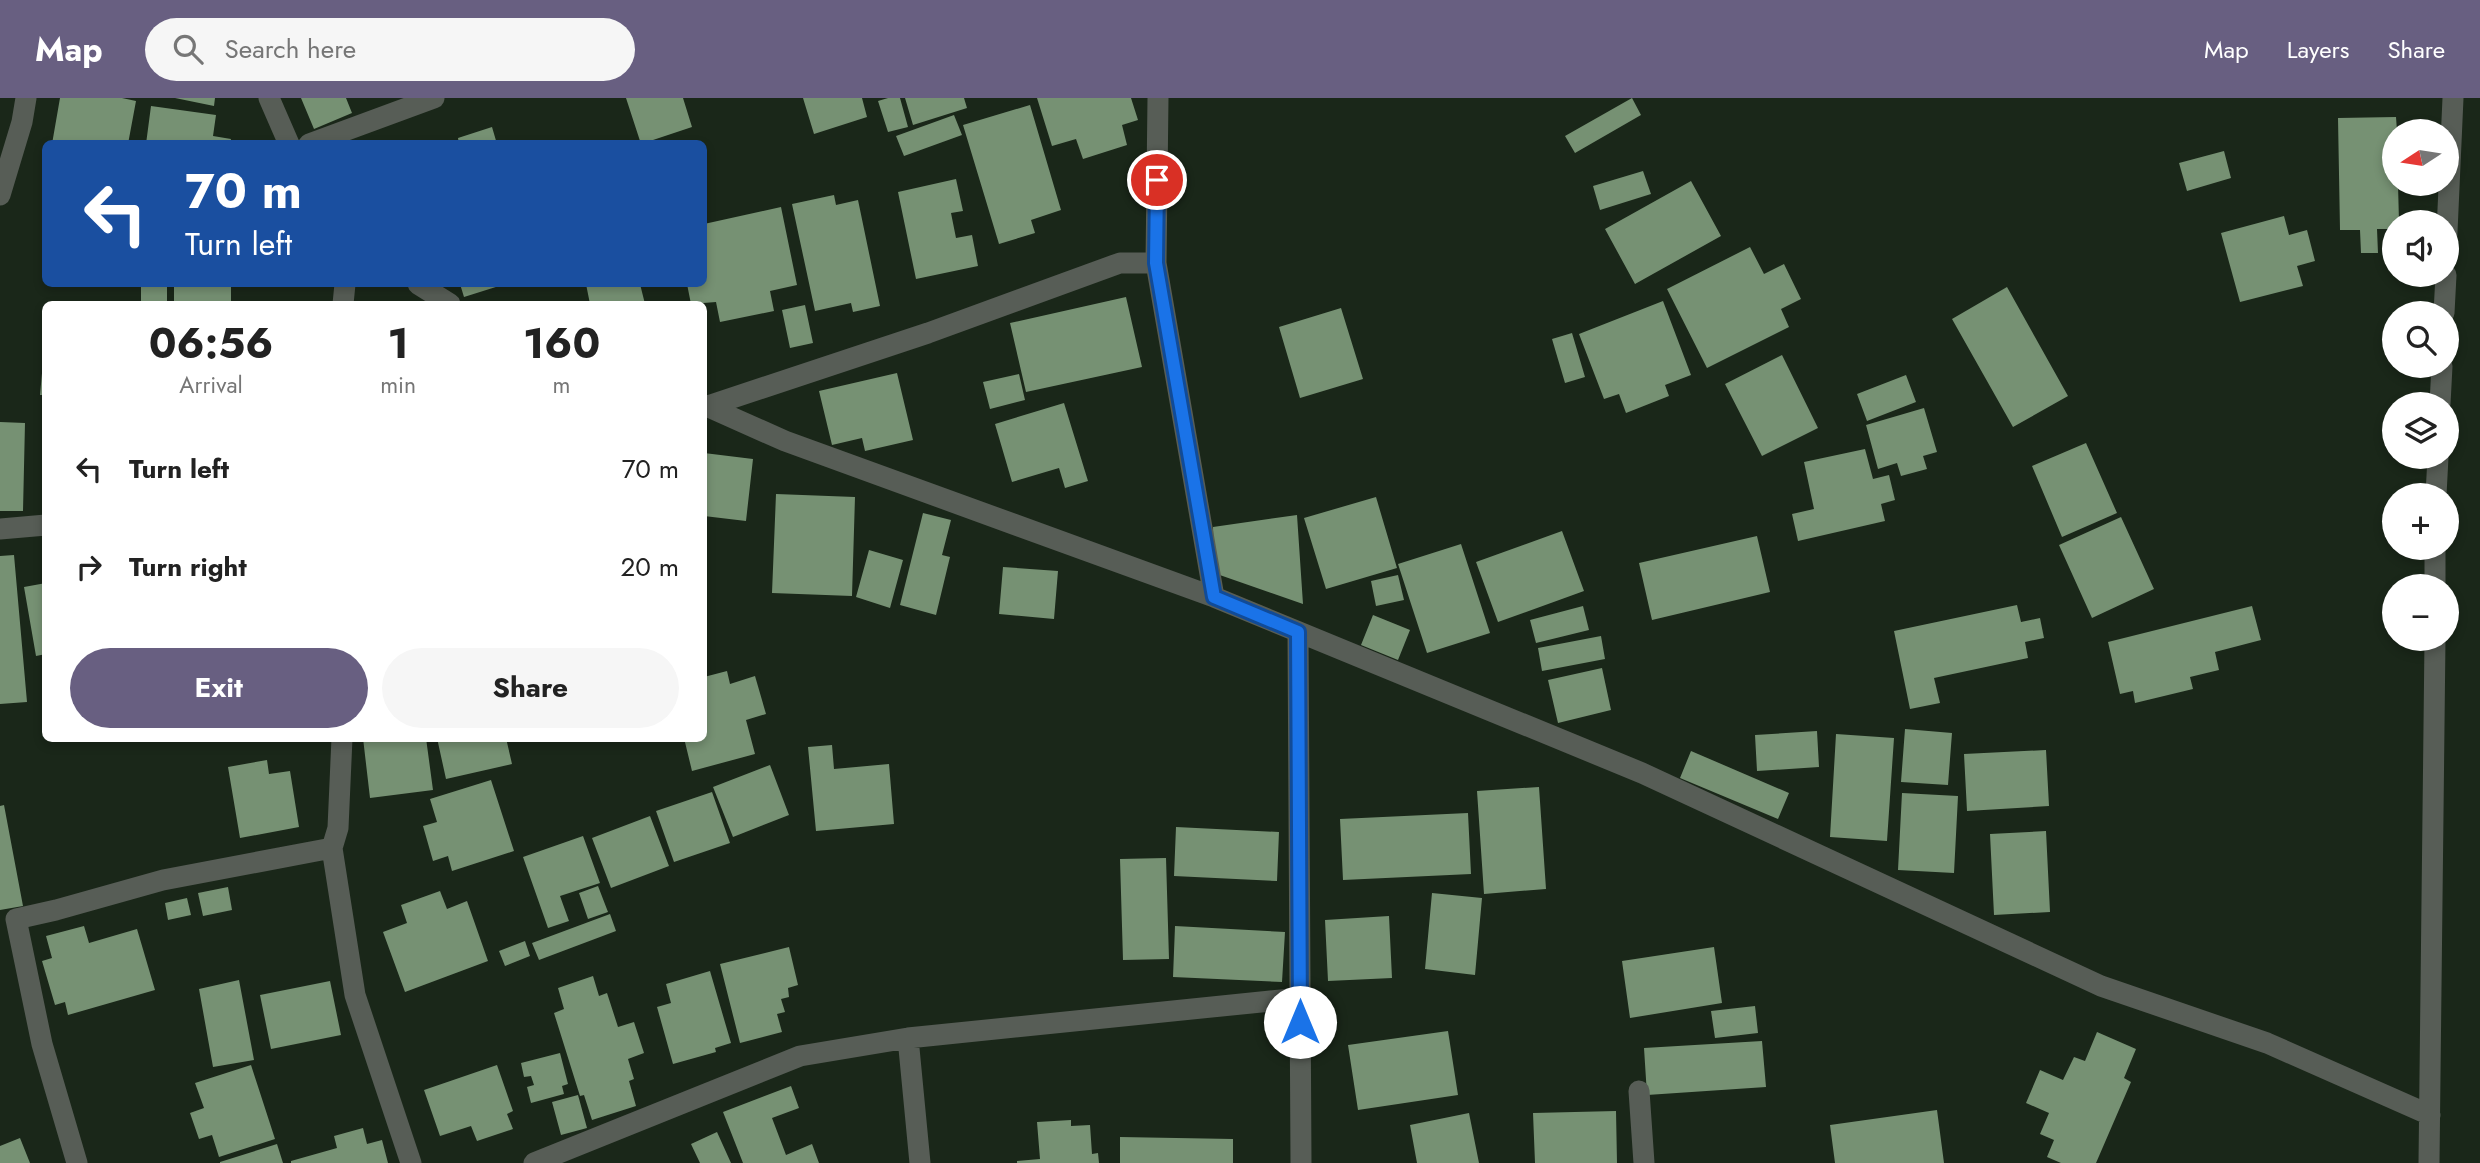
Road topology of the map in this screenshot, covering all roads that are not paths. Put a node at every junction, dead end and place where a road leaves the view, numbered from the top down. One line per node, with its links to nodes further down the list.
1 (26, 98): 8 (street)
2 (269, 98): 6 (street)
3 (433, 98): 7 (street)
4 (1158, 98): 10 (street)
5 (2453, 98): 9 (street)
6 (287, 140)
7 (320, 140)
8 (0, 195)
9 (2448, 210)
10 (1156, 263): 13 (street); 17 (street)
11 (423, 287): 12 (street)
12 (445, 301)
13 (707, 406)
14 (707, 406): 17 (street)
15 (42, 525): 16 (street)
16 (0, 529)
17 (1214, 597): 18 (street)
18 (1298, 632): 23 (street); 26 (street)
19 (2435, 651): 26 (street)
20 (342, 742): 21 (street)
21 (332, 848): 22 (street); 28 (street)
22 (8, 921): 27 (street)
23 (1300, 998): 24 (street); 31 (street)
24 (908, 1038): 29 (street); 30 (street)
25 (1639, 1091): 32 (street)
26 (2431, 1115): 33 (street)
27 (77, 1163)
28 (411, 1163)
29 (534, 1163)
30 (920, 1163)
31 (1301, 1163)
32 (1644, 1163)
33 (2429, 1163)

